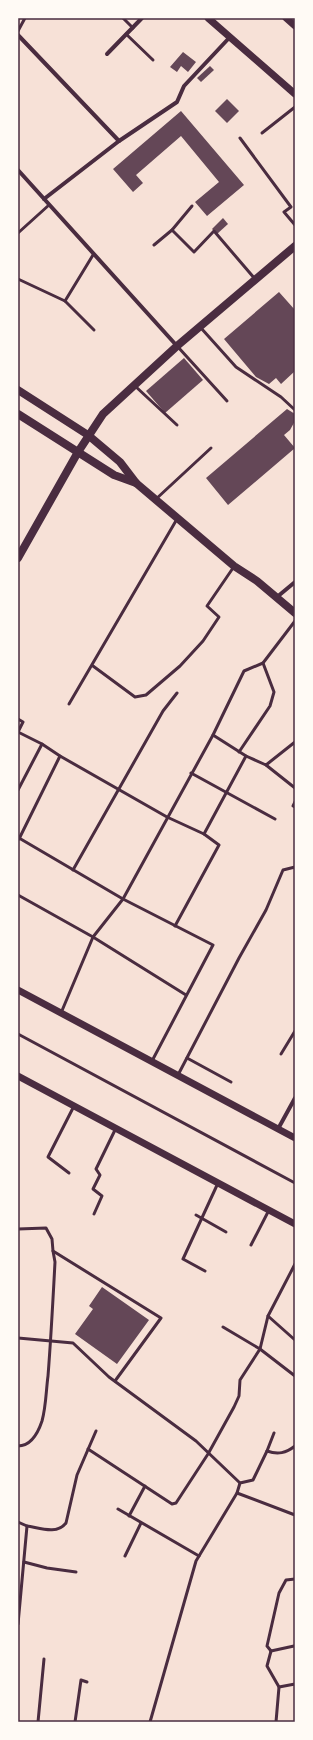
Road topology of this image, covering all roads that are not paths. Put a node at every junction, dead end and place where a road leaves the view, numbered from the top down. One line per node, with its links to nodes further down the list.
1 (25, 18): 8 (lane)
2 (124, 18): 7 (lane)
3 (142, 18): 7 (street)
4 (208, 18): 11 (street)
5 (286, 18): 6 (street)
6 (295, 26)
7 (133, 28): 9 (street)
8 (18, 31)
9 (126, 34): 12 (street); 13 (lane)
10 (18, 35): 18 (street)
11 (230, 37): 14 (street); 18 (street)
12 (107, 54)
13 (153, 60)
14 (295, 94)
15 (295, 107): 16 (lane)
16 (262, 133)
17 (240, 138): 23 (lane)
18 (119, 141): 20 (street)
19 (18, 170): 20 (street)
20 (44, 200): 21 (street)
21 (50, 205): 25 (lane); 28 (street)
22 (192, 206): 24 (lane)
23 (295, 225)
24 (172, 230): 26 (lane); 30 (lane)
25 (18, 233)
26 (154, 244)
27 (295, 246): 30 (main road)
28 (93, 255): 31 (lane); 34 (street)
29 (18, 279): 31 (lane)
30 (255, 279): 32 (main road)
31 (65, 301): 33 (lane)
32 (199, 326): 34 (main road); 38 (lane)
33 (94, 330)
34 (176, 346): 35 (main road); 37 (lane)
35 (133, 384): 40 (lane); 41 (main road)
36 (18, 390): 41 (main road)
37 (227, 401)
38 (295, 410)
39 (18, 414): 43 (main road)
40 (177, 425)
41 (88, 435): 43 (main road); 44 (main road)
42 (211, 448): 45 (lane)
43 (78, 452): 44 (main road); 47 (main road)
44 (136, 483): 45 (main road)
45 (156, 499): 46 (main road)
46 (178, 517): 48 (main road); 54 (lane)
47 (18, 558)
48 (234, 566): 50 (main road); 54 (lane)
49 (295, 582): 50 (street)
50 (276, 598): 51 (main road)
51 (295, 613)
52 (295, 621): 53 (lane)
53 (263, 663): 59 (lane); 62 (lane)
54 (93, 666): 56 (lane)
55 (177, 693): 68 (lane)
56 (69, 704)
57 (18, 719): 58 (lane)
58 (18, 733): 61 (lane)
59 (213, 735): 62 (lane); 66 (lane)
60 (295, 742): 65 (lane)
61 (42, 744): 63 (lane); 69 (lane)
62 (239, 752): 64 (lane)
63 (60, 756): 68 (lane); 76 (lane)
64 (246, 756): 65 (lane); 70 (lane)
65 (266, 765): 67 (lane)
66 (192, 773): 70 (lane); 73 (lane)
67 (295, 788)
68 (118, 789): 73 (lane); 78 (lane)
69 (18, 790)
70 (226, 793): 74 (lane); 75 (lane)
71 (295, 802): 72 (lane)
72 (295, 807)
73 (167, 817): 75 (lane); 80 (lane)
74 (275, 819)
75 (204, 834): 81 (lane)
76 (18, 839): 78 (lane)
77 (295, 867): 89 (lane)
78 (73, 870): 80 (lane)
79 (18, 895): 82 (lane)
80 (123, 898): 81 (lane); 82 (lane)
81 (175, 926): 84 (lane)
82 (94, 937): 84 (lane); 85 (lane)
83 (18, 990): 85 (street)
84 (186, 995): 90 (lane)
85 (61, 1013): 90 (street)
86 (295, 1031): 88 (lane)
87 (18, 1034): 101 (lane)
88 (281, 1054)
89 (187, 1058): 91 (lane); 93 (lane)
90 (151, 1062): 91 (street)
91 (178, 1075): 97 (street)
92 (18, 1076): 95 (street)
93 (231, 1082)
94 (295, 1098): 97 (street)
95 (74, 1106): 96 (street); 99 (lane)
96 (116, 1128): 100 (street); 103 (lane)
97 (278, 1129): 98 (street)
98 (295, 1138)
99 (69, 1173)
100 (218, 1183): 102 (street); 105 (lane)
101 (295, 1183)
102 (269, 1210): 106 (street); 109 (lane)
103 (94, 1214)
104 (196, 1215): 105 (lane)
105 (202, 1218): 108 (lane); 112 (lane)
106 (295, 1224)
107 (18, 1229): 110 (lane)
108 (226, 1232)
109 (252, 1245)
110 (53, 1251): 117 (lane); 120 (lane)
111 (295, 1264): 113 (lane)
112 (205, 1271)
113 (268, 1316): 116 (lane); 118 (lane)
114 (223, 1327): 118 (lane)
115 (18, 1338): 117 (lane)
116 (295, 1340)
117 (51, 1341): 120 (lane); 123 (lane)
118 (260, 1349): 119 (lane); 127 (lane)
119 (295, 1376)
120 (115, 1382): 127 (lane)
121 (96, 1431): 125 (lane)
122 (274, 1433): 126 (lane)
123 (18, 1446)
124 (295, 1446): 126 (lane)
125 (88, 1449): 129 (lane); 136 (lane)
126 (267, 1451): 128 (lane)
127 (208, 1454): 128 (lane); 129 (lane)
128 (240, 1483): 130 (lane)
129 (145, 1486): 133 (lane)
130 (237, 1493): 132 (lane); 138 (lane)
131 (118, 1509): 133 (lane)
132 (295, 1515)
133 (129, 1516): 135 (lane)
134 (18, 1522): 136 (lane)
135 (141, 1523): 137 (lane); 138 (lane)
136 (27, 1526): 139 (lane)
137 (125, 1556)
138 (199, 1556): 151 (lane)
139 (24, 1562): 140 (lane); 142 (lane)
140 (76, 1572)
141 (295, 1579): 144 (lane)
142 (18, 1624)
143 (294, 1646): 144 (lane)
144 (271, 1651): 148 (lane)
145 (44, 1659): 149 (lane)
146 (88, 1682): 150 (lane)
147 (295, 1684): 148 (lane)
148 (279, 1687): 152 (lane)
149 (38, 1722)
150 (74, 1722)
151 (150, 1722)
152 (276, 1722)

